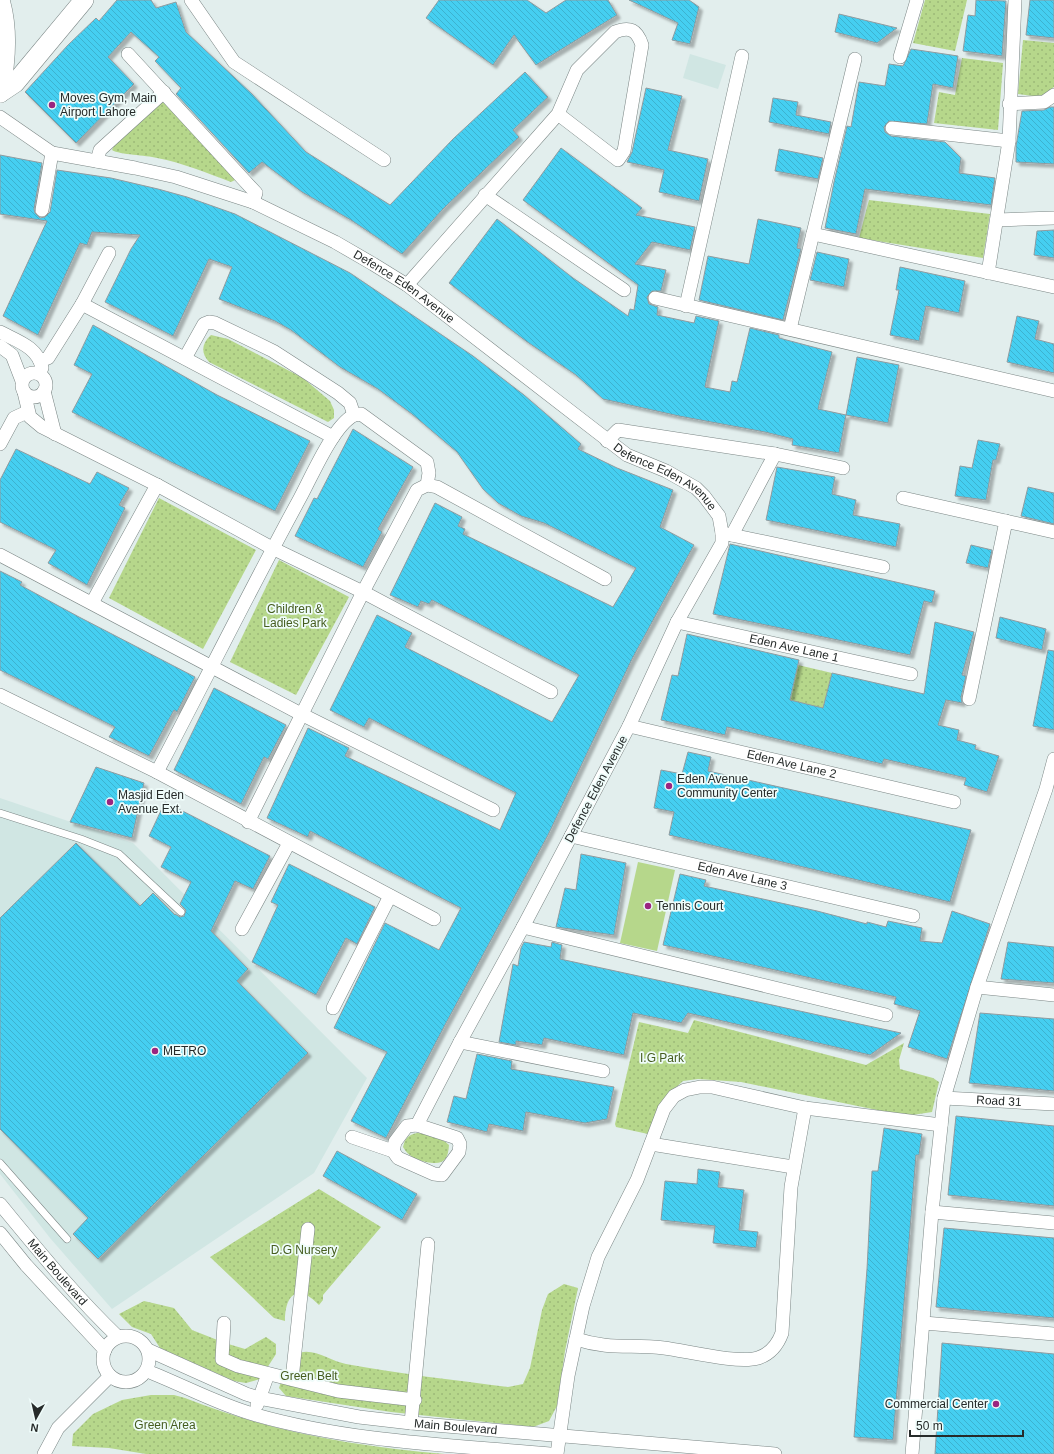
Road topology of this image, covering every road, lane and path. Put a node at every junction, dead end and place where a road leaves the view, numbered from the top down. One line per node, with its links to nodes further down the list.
1 (0, 0): 11 (main road)
2 (84, 0): 11 (main road)
3 (191, 0): 19 (street)
4 (917, 0): 8 (street)
5 (1014, 0): 13 (street)
6 (128, 54): 10 (street)
7 (742, 56): 34 (street)
8 (900, 57)
9 (855, 59): 26 (street)
10 (164, 92): 20 (street); 22 (street)
11 (0, 93)
12 (1054, 95): 13 (street)
13 (1009, 104): 17 (street)
14 (558, 114): 14 (street); 21 (street)
15 (0, 117): 18 (street, Defence Eden Avenue)
16 (892, 128): 17 (street)
17 (1009, 141): 25 (street)
18 (52, 154): 20 (street, Defence Eden Avenue); 23 (street)
19 (384, 160)
20 (96, 161): 22 (street, Defence Eden Avenue)
21 (485, 195): 29 (street); 31 (street)
22 (253, 202): 29 (street, Defence Eden Avenue)
23 (42, 210)
24 (1054, 218): 25 (street)
25 (997, 220): 28 (street)
26 (813, 234): 28 (street); 35 (street)
27 (109, 253): 33 (street)
28 (988, 274): 30 (street)
29 (407, 285): 47 (street, Defence Eden Avenue)
30 (1054, 287)
31 (624, 290)
32 (656, 298): 34 (street)
33 (82, 304): 38 (street); 39 (street)
34 (686, 306): 35 (street)
35 (790, 329): 42 (street)
36 (0, 332): 39 (street)
37 (0, 346): 41 (street)
38 (185, 358): 44 (street); 46 (street)
39 (40, 361): 40 (street)
40 (44, 385): 41 (street); 41 (street); 45 (street)
41 (23, 387): 43 (street)
42 (1054, 391)
43 (27, 412): 45 (street); 48 (street)
44 (354, 415): 46 (street); 52 (street)
45 (55, 434): 51 (street)
46 (333, 436): 57 (street)
47 (607, 441): 49 (street); 56 (street, Defence Eden Avenue)
48 (0, 444)
49 (775, 454): 50 (street); 56 (street)
50 (843, 468)
51 (157, 485): 57 (street); 62 (street)
52 (428, 485): 60 (street); 61 (street)
53 (903, 498): 54 (street)
54 (1006, 522): 55 (street); 68 (street)
55 (1054, 532)
56 (727, 534): 59 (street); 63 (street, Defence Eden Avenue)
57 (272, 548): 61 (street); 64 (street)
58 (0, 555): 62 (street)
59 (883, 567)
60 (605, 579)
61 (363, 592): 66 (street); 69 (street)
62 (92, 603): 64 (street)
63 (677, 622): 65 (street, Eden Ave Lane 1); 70 (street, Defence Eden Avenue)
64 (212, 667): 69 (street); 72 (street)
65 (911, 674)
66 (552, 692)
67 (0, 695): 72 (street)
68 (969, 699)
69 (301, 714): 75 (street); 77 (street)
70 (629, 726): 74 (street, Eden Ave Lane 2); 78 (street, Defence Eden Avenue)
71 (1054, 759): 73 (street)
72 (157, 772): 77 (street)
73 (1050, 789): 86 (street)
74 (954, 802)
75 (493, 810)
76 (0, 813): 81 (lane)
77 (248, 822): 79 (street)
78 (571, 836): 82 (street, Eden Ave Lane 3); 84 (street, Defence Eden Avenue)
79 (289, 843): 80 (street); 85 (street)
80 (390, 896): 83 (street); 88 (street)
81 (181, 912)
82 (913, 916)
83 (434, 919)
84 (523, 927): 89 (street); 90 (street, Defence Eden Avenue)
85 (242, 929)
86 (977, 987): 87 (street); 92 (street)
87 (1054, 995)
88 (333, 1008)
89 (886, 1015)
90 (460, 1042): 91 (street); 95 (street, Defence Eden Avenue)
91 (603, 1071)
92 (944, 1098): 93 (street, Road 31); 96 (street)
93 (1054, 1104)
94 (805, 1108): 96 (street); 98 (street); 101 (street)
95 (417, 1125): 99 (street); 99 (street)
96 (941, 1125): 103 (street)
97 (352, 1137): 99 (street)
98 (651, 1144): 101 (street); 113 (street)
99 (393, 1151)
100 (0, 1163): 107 (lane)
101 (793, 1167): 113 (street)
102 (0, 1204): 112 (street, Main Boulevard)
103 (932, 1212): 104 (street); 110 (street)
104 (1054, 1223)
105 (308, 1229): 119 (street)
106 (0, 1233): 114 (street, Main Boulevard)
107 (67, 1239)
108 (428, 1244): 121 (street)
109 (224, 1323): 117 (street)
110 (924, 1324): 111 (street); 129 (street)
111 (1054, 1334)
112 (118, 1337): 114 (street); 115 (street)
113 (576, 1339): 124 (street)
114 (105, 1350): 118 (street)
115 (148, 1350): 116 (street); 120 (street, Main Boulevard)
116 (147, 1371): 118 (street); 122 (street, Main Boulevard)
117 (268, 1374): 119 (street); 120 (street)
118 (110, 1376): 125 (street)
119 (292, 1379): 121 (street)
120 (259, 1398): 122 (street); 123 (street, Main Boulevard)
121 (415, 1400): 123 (street)
122 (254, 1414): 126 (street, Main Boulevard)
123 (411, 1423): 124 (street, Main Boulevard)
124 (560, 1436): 127 (street); 128 (street, Main Boulevard)
125 (44, 1454)
126 (550, 1454)
127 (557, 1454)
128 (775, 1454)
129 (912, 1454)

